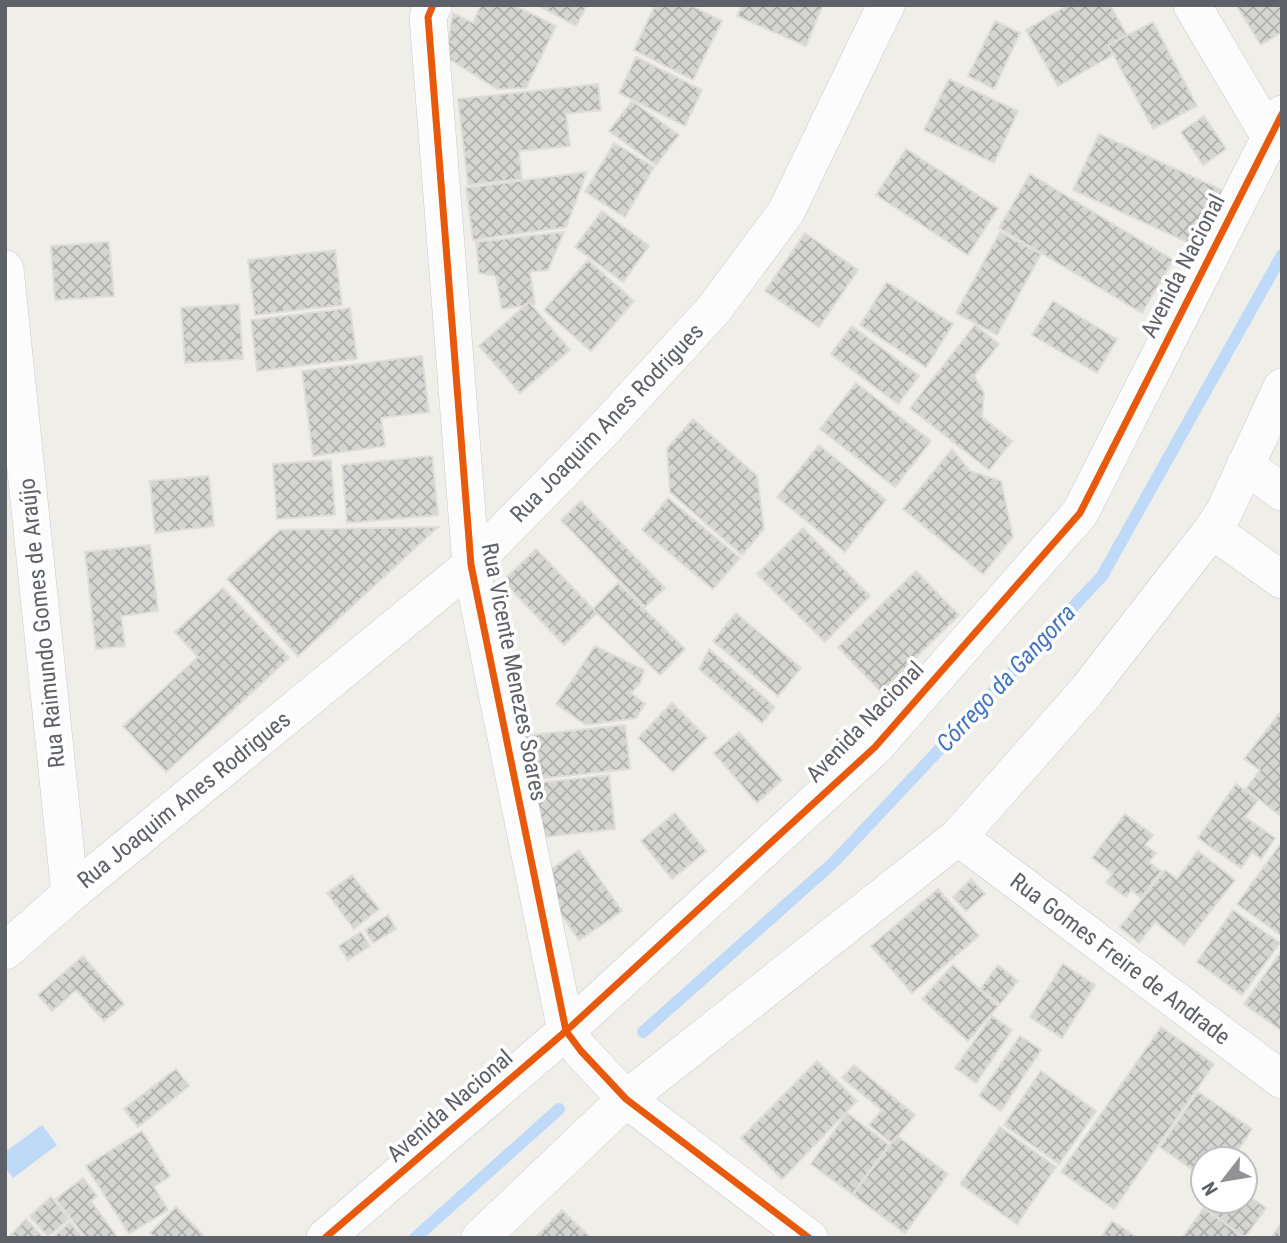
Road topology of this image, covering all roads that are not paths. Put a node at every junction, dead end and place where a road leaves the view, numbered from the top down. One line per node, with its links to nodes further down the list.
1 (886, 5): 10 (street, Rua Joaquim Anes Rodrigues)
2 (1192, 5): 4 (street)
3 (424, 9): 10 (street, Rua Vicente Menezes Soares)
4 (1276, 126): 15 (street, Avenida Nacional)
5 (5, 269): 13 (street, Rua Raimundo Gomes de Araújo)
6 (1282, 387): 7 (street)
7 (1245, 465): 8 (street); 9 (street)
8 (1282, 492)
9 (1212, 530): 11 (street); 12 (street)
10 (471, 565): 13 (street, Rua Joaquim Anes Rodrigues); 15 (street, Rua Vicente Menezes Soares)
11 (1282, 580)
12 (958, 837): 16 (street, Rua Gomes Freire de Andrade); 17 (street)
13 (70, 894): 14 (street, Rua Joaquim Anes Rodrigues)
14 (5, 951)
15 (574, 1041): 17 (street); 18 (street, Avenida Nacional)
16 (1282, 1080)
17 (620, 1093): 19 (street); 20 (street)
18 (325, 1238)
19 (480, 1238)
20 (809, 1238)

